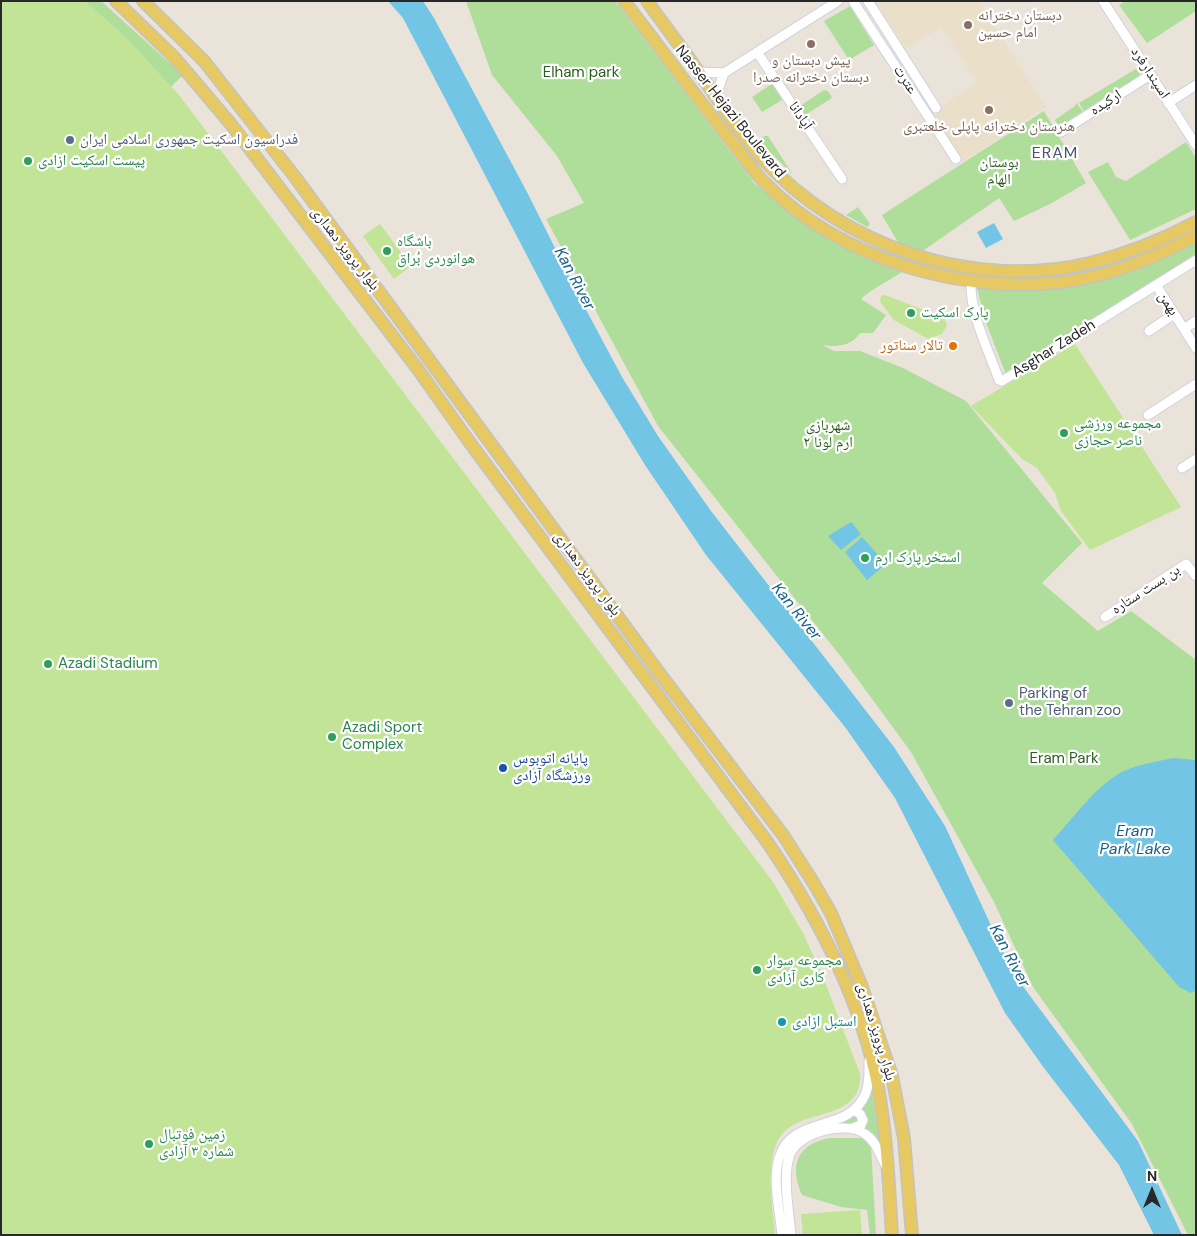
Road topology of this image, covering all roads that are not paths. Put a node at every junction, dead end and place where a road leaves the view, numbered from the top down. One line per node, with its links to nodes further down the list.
1 (116, 1): 37 (main road, بلوار پرویز دهداری)
2 (143, 1): 44 (main road, بلوار پرویز دهداری)
3 (624, 1): 24 (main road, Nasser Hejazi Boulevard)
4 (647, 1): 10 (main road, Nasser Hejazi Boulevard)
5 (853, 1): 19 (street, عترت)
6 (868, 1): 16 (street)
7 (1103, 1): 12 (street, اسپندارفرد)
8 (834, 2): 9 (street)
9 (757, 52): 11 (street); 20 (street, آپادانا)
10 (699, 72): 11 (street); 14 (main road, Nasser Hejazi Boulevard)
11 (724, 73): 14 (street)
12 (1150, 75): 15 (street, اسپندارفرد); 17 (street, ارکیده)
13 (1196, 85): 15 (street)
14 (715, 98): 21 (main road, Nasser Hejazi Boulevard)
15 (1168, 103): 18 (street, اسپندارفرد)
16 (936, 108)
17 (1061, 132)
18 (1196, 146)
19 (956, 159)
20 (842, 179)
21 (1196, 222)
22 (1196, 236): 24 (main road, Nasser Hejazi Boulevard)
23 (1196, 260): 25 (street, Asghar Zadeh)
24 (971, 283): 25 (street, Asghar Zadeh)
25 (1156, 285): 26 (street, بهمن)
26 (1174, 314): 28 (street, بهمن); 29 (street)
27 (1196, 321): 28 (street)
28 (1184, 329): 30 (street, بهمن)
29 (1148, 331)
30 (1196, 348)
31 (1196, 384): 32 (street)
32 (1148, 415)
33 (1196, 459): 34 (street)
34 (1182, 468)
35 (1192, 568): 36 (street, بن بست ستاره)
36 (1105, 617)
37 (870, 1053): 38 (street); 40 (main road, بلوار پرویز دهداری)
38 (854, 1110): 39 (street); 41 (street)
39 (853, 1128): 40 (street); 42 (street)
40 (888, 1172): 43 (main road, بلوار پرویز دهداری)
41 (782, 1235)
42 (791, 1235)
43 (892, 1235)
44 (912, 1235)

